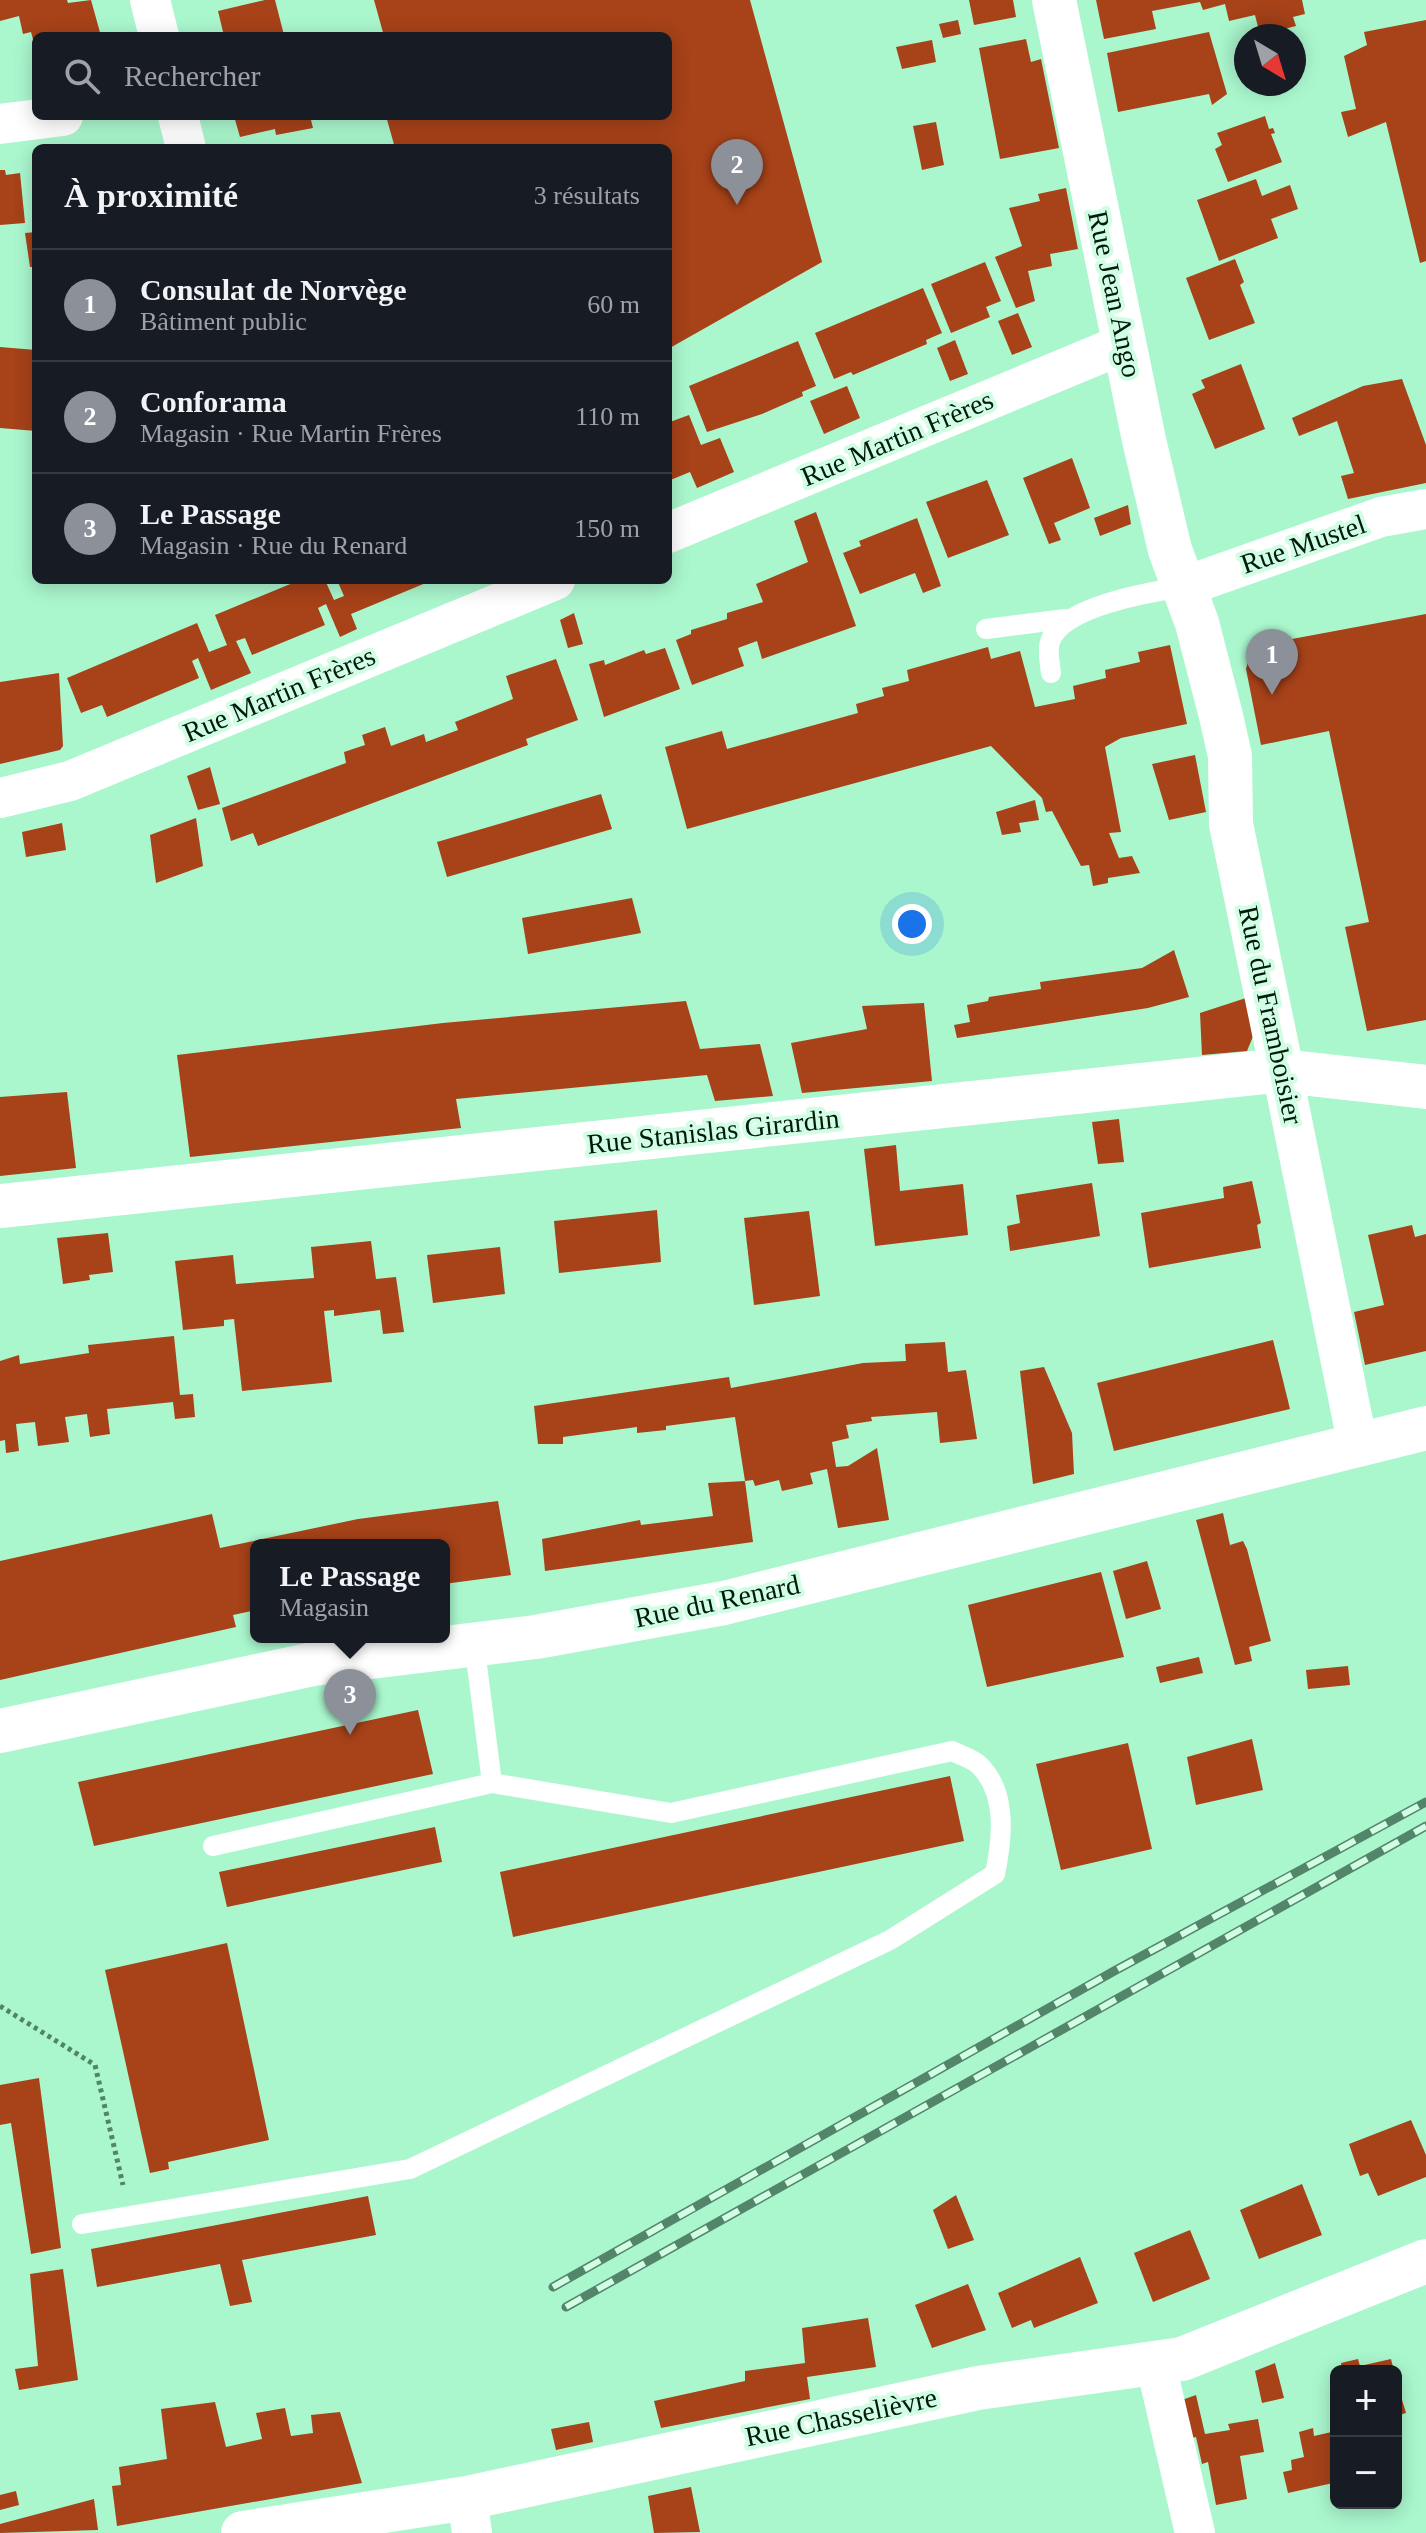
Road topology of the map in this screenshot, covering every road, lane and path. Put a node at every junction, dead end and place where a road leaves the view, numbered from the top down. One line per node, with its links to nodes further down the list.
1 (150, 0): 3 (street)
2 (1054, 0): 8 (street, Rue Jean Ango)
3 (158, 32)
4 (32, 120): 6 (street)
5 (179, 120): 7 (street)
6 (0, 124)
7 (185, 144)
8 (1126, 343): 10 (street, Rue Martin Frères); 12 (street, Rue Jean Ango)
9 (1426, 509): 12 (street, Rue Mustel)
10 (672, 531)
11 (545, 584): 16 (street, Rue Martin Frères)
12 (1183, 587): 13 (lane); 17 (street, Rue du Framboisier)
13 (1065, 619): 14 (lane); 15 (lane)
14 (986, 629)
15 (1051, 673)
16 (0, 798)
17 (1282, 1071): 18 (street, Rue Stanislas Girardin); 19 (street, Rue Stanislas Girardin); 21 (street, Rue du Framboisier)
18 (1426, 1087)
19 (0, 1206)
20 (1426, 1428): 21 (street, Rue du Renard)
21 (1358, 1446): 22 (street, Rue du Renard)
22 (474, 1642): 23 (street, Rue du Renard); 24 (lane)
23 (0, 1731)
24 (492, 1783): 25 (lane); 27 (lane)
25 (213, 1846)
26 (0, 2006): 27 (path)
27 (130, 2216): 28 (lane)
28 (82, 2224)
29 (1426, 2261): 30 (street, Rue Chasselièvre)
30 (1156, 2365): 31 (street, Rue Chasselièvre); 33 (street)
31 (469, 2515): 32 (street, Rue Chasselièvre)
32 (243, 2533)
33 (1195, 2533)

